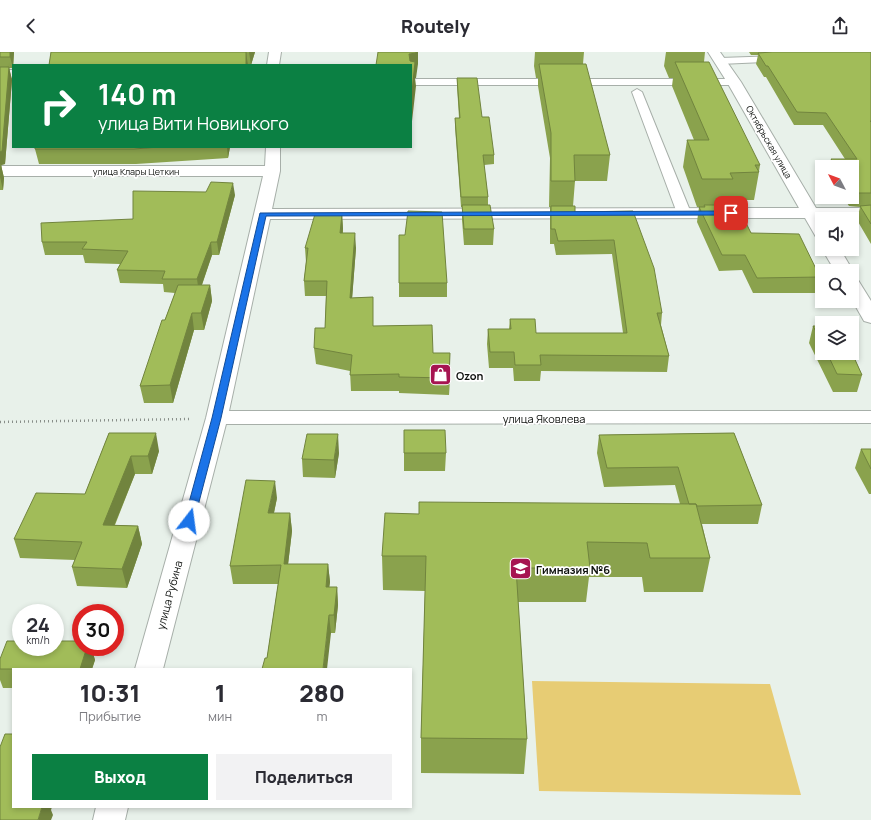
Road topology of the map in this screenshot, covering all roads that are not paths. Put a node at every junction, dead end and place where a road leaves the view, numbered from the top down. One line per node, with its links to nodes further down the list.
1 (275, 52): 4 (street)
2 (717, 57): 3 (lane); 8 (street, Октябрьская улица)
3 (792, 58)
4 (273, 64)
5 (0, 74): 6 (street)
6 (12, 74)
7 (412, 82): 8 (lane)
8 (734, 82): 14 (street, Октябрьская улица)
9 (637, 92): 13 (lane)
10 (273, 148): 12 (street, улица Рубина)
11 (0, 171): 12 (street, улица Клары Цеткин)
12 (272, 171): 16 (street, улица Рубина)
13 (684, 213): 14 (street); 16 (street)
14 (810, 213): 15 (street); 17 (street, Октябрьская улица)
15 (871, 213)
16 (263, 214): 21 (street, улица Рубина)
17 (815, 221)
18 (859, 296): 19 (street)
19 (871, 317)
20 (871, 417): 21 (street, улица Яковлева)
21 (217, 418): 22 (street, улица Рубина)
22 (149, 668)
23 (112, 808): 24 (street)
24 (109, 820)

